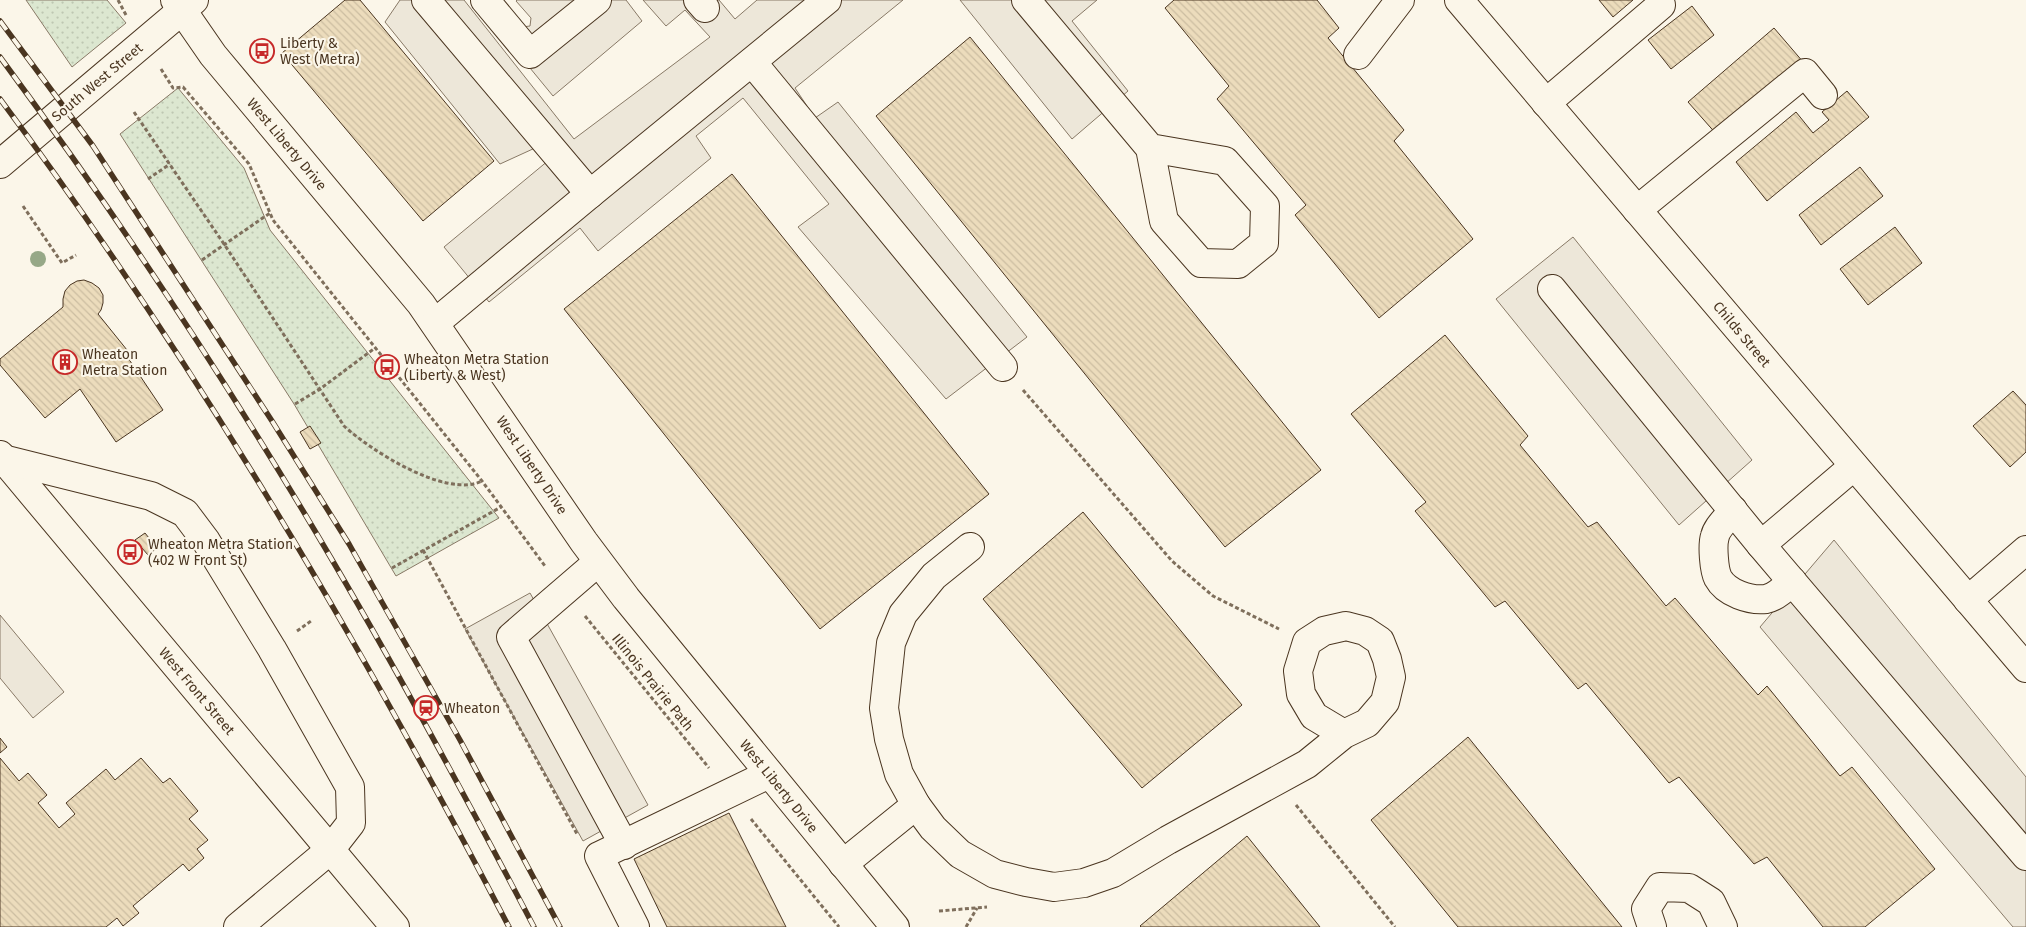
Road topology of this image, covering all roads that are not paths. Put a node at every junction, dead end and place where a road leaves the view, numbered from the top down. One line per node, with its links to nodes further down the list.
1 (426, 0): 16 (street)
2 (485, 0): 3 (street)
3 (597, 0)
4 (827, 0): 11 (street)
5 (1026, 0): 14 (street)
6 (1400, 0): 10 (street)
7 (1459, 0): 13 (street, Childs Street)
8 (184, 3): 15 (street, South West Street); 19 (street, West Liberty Drive)
9 (1661, 5): 13 (street)
10 (1358, 56)
11 (752, 62): 16 (street); 20 (street)
12 (1823, 95): 17 (street)
13 (1546, 103): 17 (street, Childs Street)
14 (1150, 148): 14 (street)
15 (0, 164)
16 (590, 194): 19 (street)
17 (1637, 210): 22 (street, Childs Street)
18 (1552, 289): 23 (street)
19 (435, 323): 26 (street, West Liberty Drive)
20 (1003, 367)
21 (1, 457): 35 (street, West Front Street); 35 (street)
22 (1854, 466): 24 (street); 29 (street, Childs Street)
23 (1733, 510): 24 (street); 28 (street)
24 (1761, 545): 28 (street)
25 (970, 546): 33 (street)
26 (598, 562): 32 (street, West Liberty Drive); 34 (street)
27 (2022, 562): 29 (street)
28 (1792, 581): 36 (street)
29 (1968, 600): 30 (street, Childs Street)
30 (2026, 667)
31 (1344, 734): 33 (street)
32 (769, 774): 34 (street); 37 (street, West Liberty Drive)
33 (916, 806): 37 (street)
34 (624, 845): 41 (street)
35 (330, 850): 39 (street); 40 (street, West Front Street)
36 (2026, 856)
37 (843, 864): 38 (street, West Liberty Drive)
38 (893, 926)
39 (238, 927)
40 (395, 927)
41 (635, 927)
42 (1652, 927): 43 (street)
43 (1723, 927)

